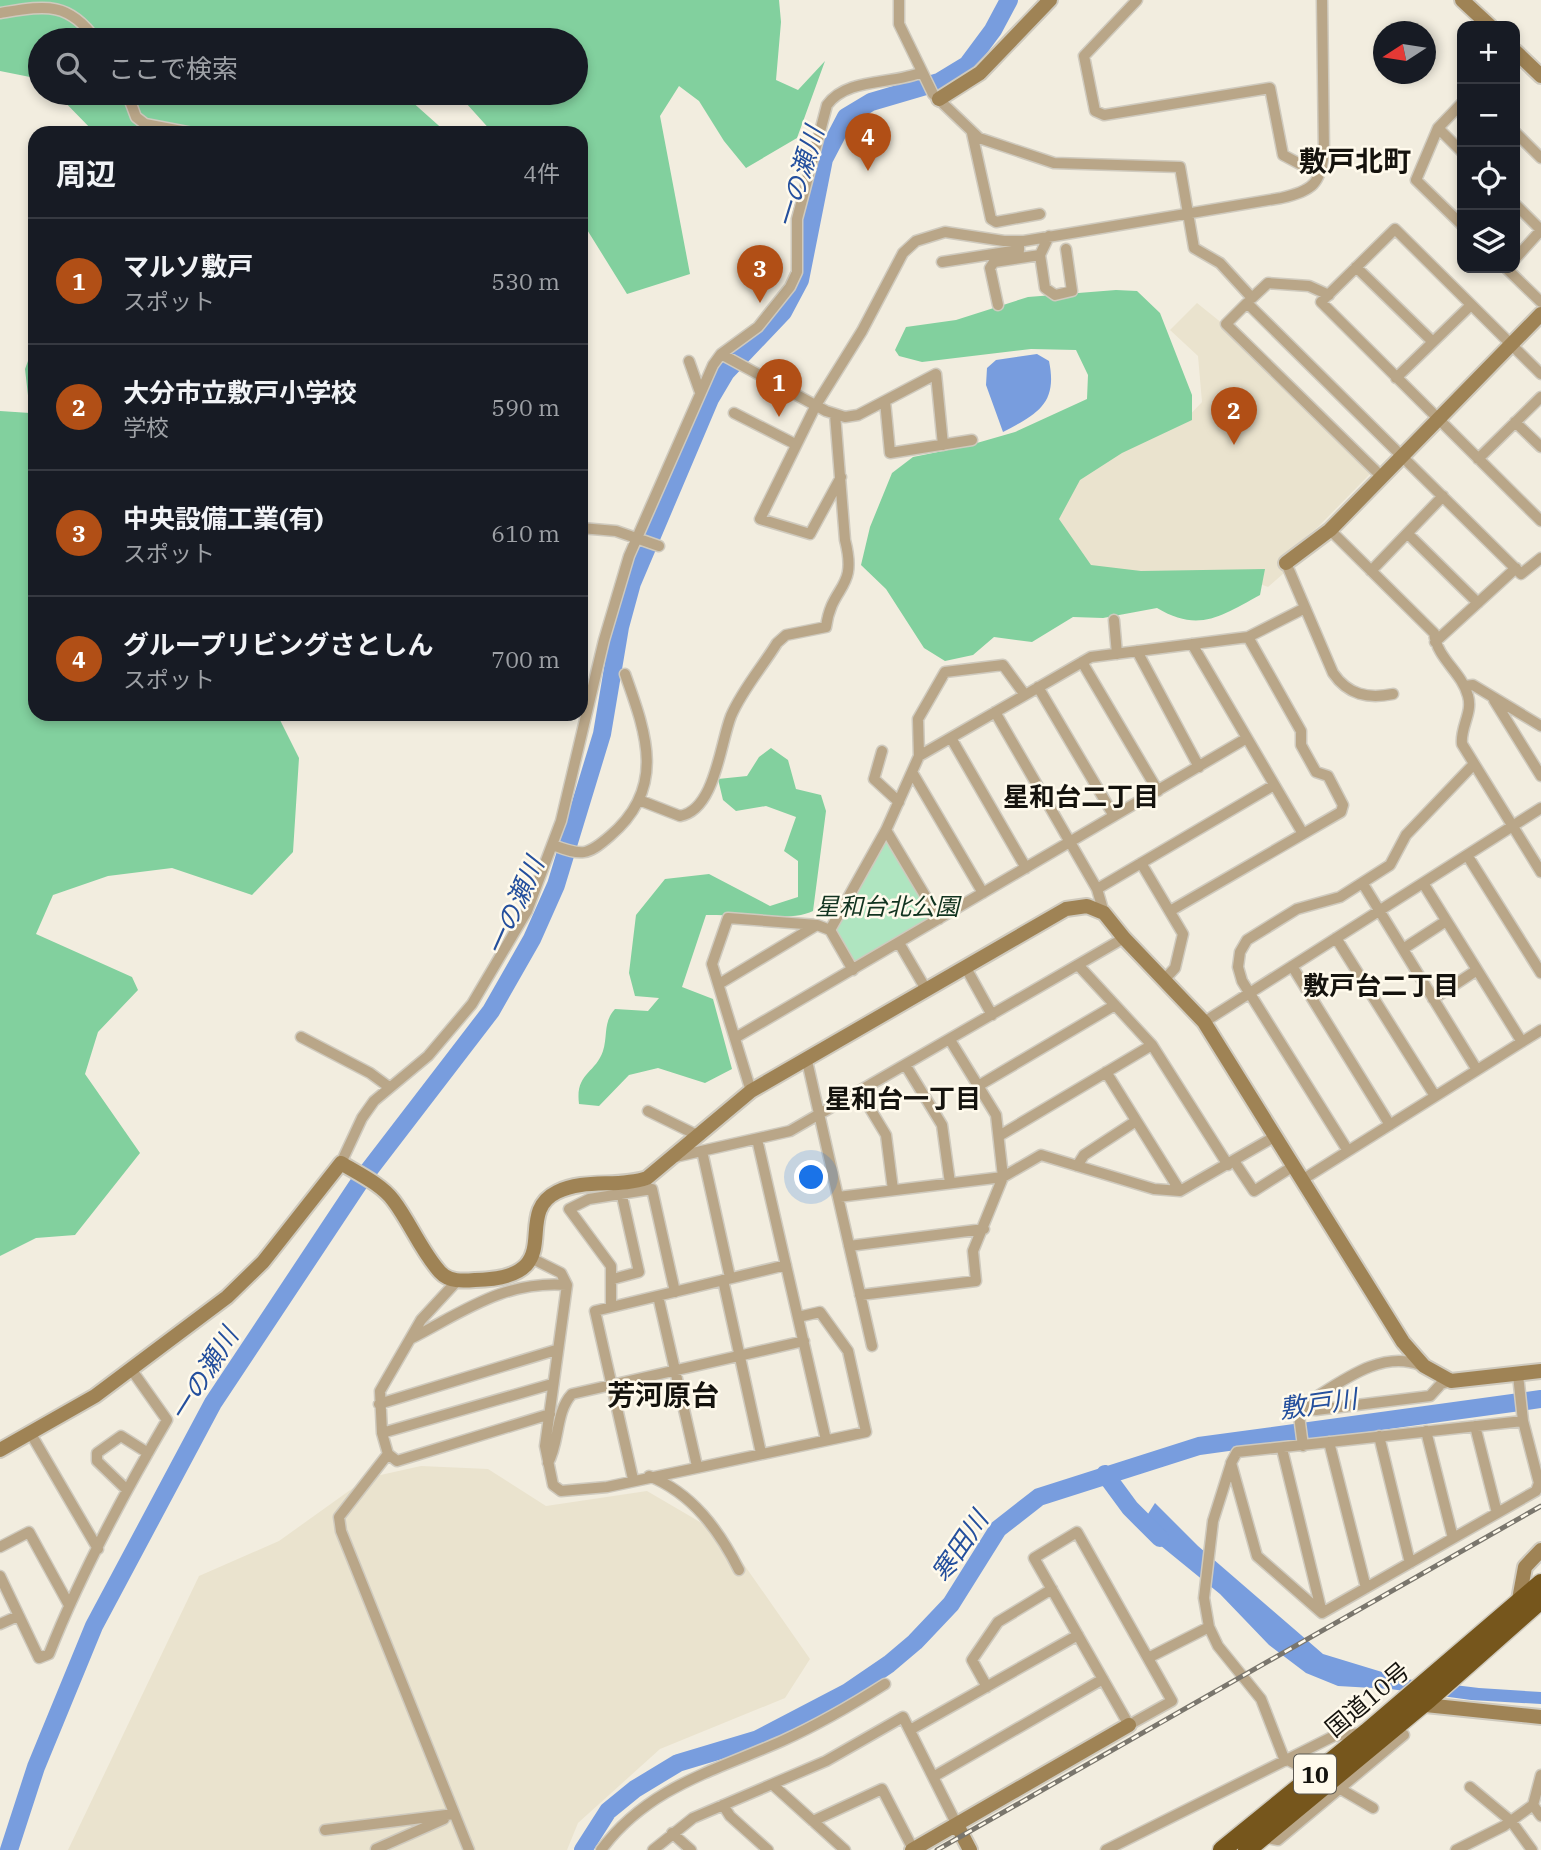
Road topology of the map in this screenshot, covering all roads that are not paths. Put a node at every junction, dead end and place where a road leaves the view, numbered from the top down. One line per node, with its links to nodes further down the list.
1 (899, 0): 11 (street)
2 (1050, 0): 13 (street)
3 (1137, 0): 22 (street)
4 (1322, 0): 22 (street)
5 (1462, 0): 8 (street)
6 (26, 4): 7 (street); 9 (street)
7 (0, 13)
8 (1485, 21)
9 (88, 28)
10 (1520, 56): 12 (street)
11 (923, 75): 13 (street); 43 (street)
12 (1541, 76)
13 (936, 96): 18 (street)
14 (132, 105): 16 (street)
15 (1457, 108): 17 (street)
16 (155, 126)
17 (1438, 128): 20 (street); 26 (street)
18 (972, 132): 24 (street); 25 (street)
19 (1520, 137): 21 (street)
20 (1457, 147)
21 (1541, 158)
22 (1322, 168): 25 (street)
23 (1520, 209): 27 (street)
24 (1040, 214)
25 (1188, 214): 28 (street); 36 (street)
26 (1457, 220)
27 (1541, 230): 31 (street)
28 (1049, 236): 29 (street); 32 (street)
29 (1018, 241): 33 (street); 50 (street)
30 (1066, 249): 32 (street)
31 (1520, 253)
32 (1040, 255): 38 (street)
33 (942, 262)
34 (1356, 267): 36 (street); 39 (street); 41 (street)
35 (1511, 273): 37 (street)
36 (1329, 295): 46 (street)
37 (1541, 302)
38 (998, 304)
39 (1471, 305): 41 (street); 42 (street)
40 (1541, 314): 42 (street)
41 (1433, 342): 46 (street)
42 (1511, 345): 45 (street); 53 (street)
43 (723, 355): 47 (street); 50 (street)
44 (689, 361): 47 (street)
45 (1541, 374)
46 (1396, 378): 53 (street)
47 (700, 392): 68 (street)
48 (1541, 397): 54 (street)
49 (885, 401): 52 (street); 57 (street); 57 (street)
50 (816, 405): 52 (street); 56 (street)
51 (734, 413): 56 (street)
52 (835, 414): 61 (street)
53 (1438, 419): 59 (street); 60 (street)
54 (1515, 422): 58 (street); 60 (street)
55 (972, 440): 57 (street)
56 (795, 444): 61 (street)
57 (943, 444)
58 (1541, 447)
59 (1402, 456): 62 (street); 62 (street); 63 (street)
60 (1478, 458): 64 (street)
61 (841, 477): 103 (street)
62 (1382, 477): 66 (street)
63 (1443, 496): 67 (street); 72 (street)
64 (1541, 521)
65 (588, 529): 68 (street)
66 (1330, 530): 71 (street); 73 (street)
67 (1408, 534): 73 (street); 74 (street)
68 (639, 538): 69 (street); 90 (street)
69 (657, 545)
70 (1541, 558): 72 (street)
71 (1286, 563): 75 (street)
72 (1516, 568): 74 (street)
73 (1371, 571): 78 (street)
74 (1478, 603): 78 (street)
75 (1305, 608): 77 (street); 86 (street)
76 (1114, 620): 81 (street)
77 (1248, 637): 79 (street); 109 (street)
78 (1435, 642): 84 (street)
79 (1192, 644): 80 (street); 94 (street)
80 (1137, 651): 81 (street); 98 (street)
81 (1117, 654): 82 (street)
82 (1082, 662): 85 (street); 102 (street)
83 (625, 674): 103 (street)
84 (1464, 686): 88 (street); 97 (street)
85 (1038, 687): 87 (street); 106 (street)
86 (1393, 694)
87 (1025, 695): 89 (street); 96 (street)
88 (1494, 700): 92 (street); 100 (street)
89 (995, 712): 93 (street); 110 (street)
90 (588, 713)
91 (586, 721): 111 (street)
92 (1541, 726)
93 (951, 738): 96 (street); 114 (street)
94 (1247, 738): 98 (street); 101 (street)
95 (882, 751): 104 (street)
96 (919, 756): 99 (street)
97 (1473, 765): 107 (street); 117 (street)
98 (1199, 767): 102 (street)
99 (912, 772): 104 (street); 119 (street)
100 (1541, 776)
101 (1274, 785): 109 (street); 113 (street)
102 (1158, 791): 106 (street)
103 (639, 800): 111 (street)
104 (899, 802): 108 (street)
105 (1541, 808): 107 (street)
106 (1114, 816): 110 (street)
107 (1512, 827): 112 (street); 115 (street)
108 (886, 830): 123 (street); 126 (street)
109 (1302, 832): 120 (street)
110 (1070, 842): 114 (street); 118 (street)
111 (557, 846): 156 (street)
112 (1467, 855): 116 (street); 136 (street)
113 (1141, 863): 118 (street); 120 (street)
114 (1026, 868): 119 (street)
115 (1541, 872)
116 (1423, 883): 121 (street); 124 (street)
117 (1363, 884): 121 (street); 140 (street)
118 (1097, 889): 122 (street)
119 (983, 893): 123 (street)
120 (1170, 911): 137 (street)
121 (1379, 911): 128 (street); 130 (street)
122 (1104, 913): 127 (street); 133 (street)
123 (939, 919): 129 (street)
124 (1446, 921): 130 (street); 135 (street)
125 (817, 925): 126 (street); 138 (street); 138 (street)
126 (830, 930): 134 (street)
127 (1124, 938): 131 (street); 137 (street)
128 (1336, 938): 132 (street); 159 (street)
129 (899, 943): 134 (street); 139 (street)
130 (1403, 949): 141 (street)
131 (1078, 965): 142 (street); 143 (street)
132 (1292, 966): 140 (street); 163 (street)
133 (966, 968): 139 (street); 143 (street)
134 (853, 970): 147 (street)
135 (1477, 970): 141 (street); 149 (street)
136 (1541, 973)
137 (1164, 980): 144 (street)
138 (719, 984): 147 (street)
139 (927, 991): 151 (street)
140 (1249, 993): 144 (street); 169 (street)
141 (1433, 999): 153 (street)
142 (1115, 1005): 150 (street); 155 (street)
143 (992, 1015): 148 (street)
144 (1204, 1022): 166 (street)
145 (1541, 1030): 149 (street)
146 (302, 1037): 156 (street)
147 (735, 1038): 157 (street)
148 (950, 1040): 152 (street); 155 (street)
149 (1521, 1042): 153 (street)
150 (1152, 1045): 154 (street); 171 (street)
151 (807, 1061): 157 (street); 161 (street)
152 (906, 1066): 158 (street); 177 (street)
153 (1477, 1070): 159 (street)
154 (1106, 1072): 162 (street); 165 (street)
155 (978, 1086): 165 (street)
156 (389, 1087): 172 (street)
157 (751, 1091): 164 (street)
158 (860, 1092): 161 (street); 179 (street)
159 (1435, 1096): 163 (street)
160 (649, 1111): 164 (street)
161 (819, 1116): 167 (street); 182 (street)
162 (1136, 1121): 173 (street); 180 (street)
163 (1390, 1125): 169 (street)
164 (697, 1135): 170 (street)
165 (999, 1136): 175 (street)
166 (1274, 1137): 171 (street); 174 (street)
167 (757, 1139): 168 (street); 186 (street)
168 (702, 1151): 170 (street); 187 (street)
169 (1348, 1151): 176 (street)
170 (674, 1157): 178 (street)
171 (1231, 1163): 174 (street); 180 (street)
172 (345, 1165): 189 (street); 202 (street)
173 (1077, 1166): 175 (street); 180 (street)
174 (1292, 1167): 176 (street)
175 (1003, 1177): 177 (street); 183 (street)
176 (1301, 1180): 201 (street)
177 (950, 1183): 179 (street)
178 (648, 1184): 181 (street); 185 (street); 191 (street)
179 (892, 1190): 182 (street)
180 (1180, 1191)
181 (622, 1196): 188 (street); 188 (street)
182 (838, 1197): 184 (street)
183 (984, 1229): 184 (street); 192 (street)
184 (849, 1247): 192 (street)
185 (533, 1259): 189 (street); 190 (street)
186 (786, 1265): 187 (street); 195 (street)
187 (726, 1277): 191 (street); 200 (street)
188 (613, 1279): 194 (street)
189 (457, 1281): 196 (street)
190 (567, 1285): 196 (street); 199 (street)
191 (675, 1292): 193 (street)
192 (860, 1295): 198 (street)
193 (658, 1296): 194 (street); 203 (street)
194 (611, 1307): 208 (street)
195 (798, 1317): 197 (street); 218 (street)
196 (409, 1340): 209 (street)
197 (804, 1341): 200 (street); 218 (street)
198 (872, 1346)
199 (556, 1350): 207 (street); 209 (street)
200 (740, 1356): 203 (street); 224 (street)
201 (1424, 1366): 206 (street); 210 (street)
202 (131, 1369): 216 (street); 223 (street)
203 (675, 1371): 208 (street); 228 (street)
204 (1541, 1371): 205 (street)
205 (1518, 1379): 206 (street); 212 (street)
206 (1451, 1381): 210 (street)
207 (552, 1384): 211 (street); 215 (street)
208 (612, 1385): 226 (street); 230 (street)
209 (379, 1404): 215 (street)
210 (1299, 1413): 219 (street)
211 (550, 1414): 225 (street); 226 (street)
212 (1523, 1416): 213 (street); 232 (street)
213 (1475, 1426): 214 (street); 232 (street)
214 (1426, 1431): 217 (street); 233 (street)
215 (382, 1433): 225 (street)
216 (31, 1434): 222 (street); 235 (street)
217 (1379, 1436): 220 (street); 237 (street)
218 (826, 1440): 224 (street)
219 (1303, 1442): 220 (street); 221 (street)
220 (1329, 1442): 241 (street)
221 (1282, 1449): 227 (street); 246 (street)
222 (0, 1450)
223 (148, 1452): 231 (street); 231 (street)
224 (761, 1453): 228 (street)
225 (388, 1454): 273 (street)
226 (548, 1463): 230 (street)
227 (1231, 1463): 246 (street); 250 (street)
228 (697, 1466): 229 (street)
229 (648, 1476): 230 (street); 238 (street)
230 (633, 1479)
231 (126, 1489): 235 (street)
232 (1497, 1513): 233 (street)
233 (1453, 1538): 237 (street)
234 (0, 1547): 245 (street)
235 (98, 1549): 245 (street)
236 (1541, 1550): 244 (street)
237 (1410, 1563): 241 (street)
238 (739, 1570)
239 (0, 1576): 247 (street)
240 (1541, 1583): 244 (highway, 国道10号 / 10)
241 (1366, 1588): 246 (street)
242 (1052, 1590): 251 (street); 253 (street); 256 (street)
243 (1541, 1600): 248 (highway, 国道10号 / 10)
244 (1519, 1601): 248 (street); 252 (highway, 国道10号 / 10)
245 (69, 1605): 247 (street)
246 (1322, 1613)
247 (18, 1616): 249 (street)
248 (1513, 1623): 252 (highway, 国道10号 / 10)
249 (0, 1624)
250 (1209, 1627): 253 (street); 263 (street)
251 (1078, 1635): 254 (street); 256 (street)
252 (1475, 1648): 257 (highway, 国道10号 / 10); 257 (highway, 国道10号 / 10)
253 (1148, 1658): 260 (street)
254 (1103, 1679): 260 (street); 266 (street)
255 (885, 1684): 283 (street)
256 (987, 1687): 261 (street)
257 (1414, 1701): 258 (street); 259 (highway, 国道10号 / 10); 259 (highway, 国道10号 / 10)
258 (1541, 1717)
259 (1389, 1722): 262 (highway, 国道10号 / 10); 269 (street); 280 (highway, 国道10号 / 10)
260 (1129, 1725): 277 (street)
261 (910, 1730): 266 (street); 267 (street)
262 (1367, 1732): 263 (street); 280 (highway, 国道10号 / 10)
263 (1286, 1761): 264 (street); 290 (street)
264 (1301, 1767)
265 (1541, 1775): 271 (street)
266 (933, 1777): 277 (street)
267 (773, 1785): 270 (street); 275 (street)
268 (1470, 1787): 276 (street)
269 (1338, 1788): 272 (street); 280 (street)
270 (723, 1805): 279 (street); 286 (street)
271 (1533, 1805): 274 (street); 276 (street)
272 (1373, 1808)
273 (454, 1814): 278 (street); 281 (street); 282 (street)
274 (1541, 1816)
275 (813, 1821): 287 (street); 288 (street)
276 (1511, 1821): 292 (street); 293 (street)
277 (957, 1825): 288 (street); 289 (street)
278 (326, 1830)
279 (672, 1833): 284 (street); 285 (street)
280 (1253, 1838): 291 (highway, 国道10号 / 10)
281 (376, 1849)
282 (469, 1850)
283 (601, 1850)
284 (653, 1850)
285 (691, 1850)
286 (768, 1850)
287 (845, 1850)
288 (912, 1850)
289 (970, 1850)
290 (1106, 1850)
291 (1222, 1850)
292 (1456, 1850)
293 (1532, 1850)

